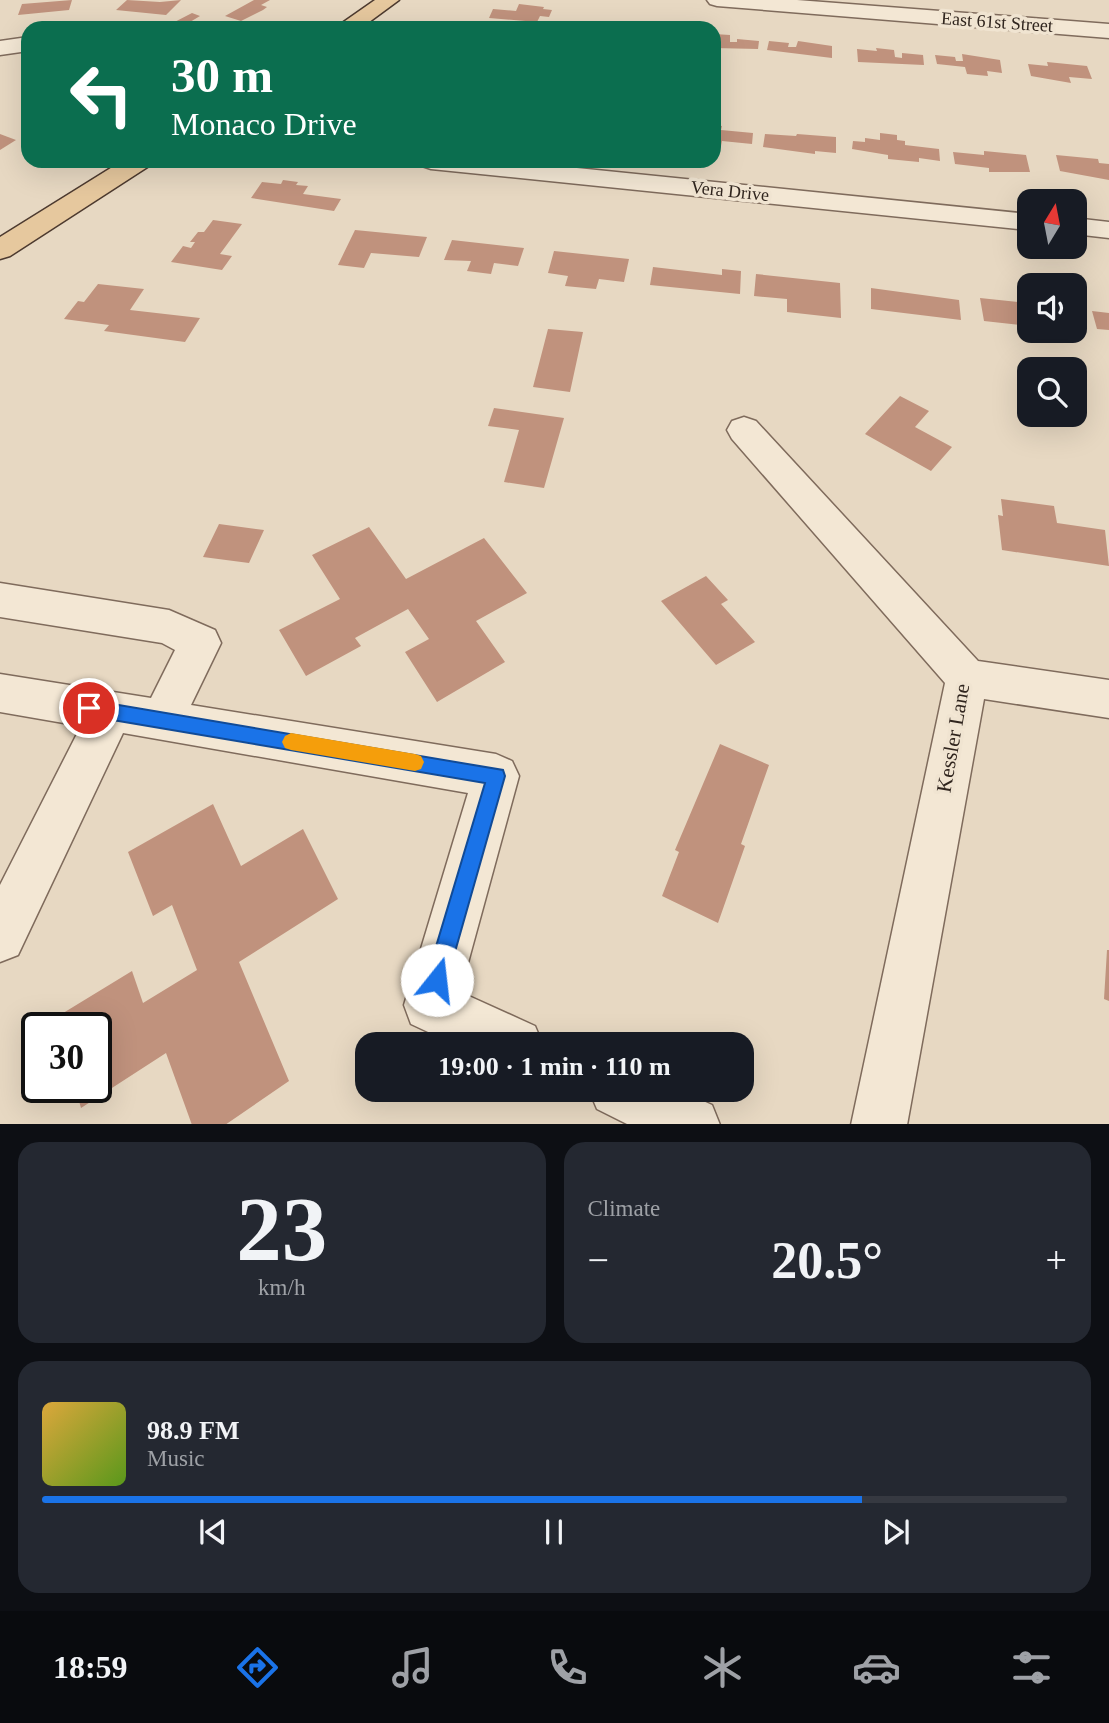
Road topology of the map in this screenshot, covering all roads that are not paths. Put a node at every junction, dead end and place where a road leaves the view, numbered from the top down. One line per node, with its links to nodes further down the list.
1 (389, 0): 3 (main road)
2 (717, 0): 4 (street, East 61st Street)
3 (357, 21)
4 (1109, 31)
5 (21, 45): 6 (street)
6 (0, 48)
7 (129, 168): 12 (main road)
8 (500, 168): 9 (street, Vera Drive)
9 (1017, 221)
10 (1087, 227): 11 (street)
11 (1109, 230)
12 (0, 250)
13 (744, 430): 15 (street, Kessler Lane)
14 (0, 600): 19 (street)
15 (967, 678): 17 (street); 24 (street, Kessler Lane)
16 (0, 693): 18 (street)
17 (1109, 699)
18 (111, 712): 19 (street); 20 (street)
19 (162, 720): 21 (street)
20 (0, 937)
21 (488, 1032)
22 (642, 1102): 23 (street)
23 (690, 1124)
24 (879, 1124)

